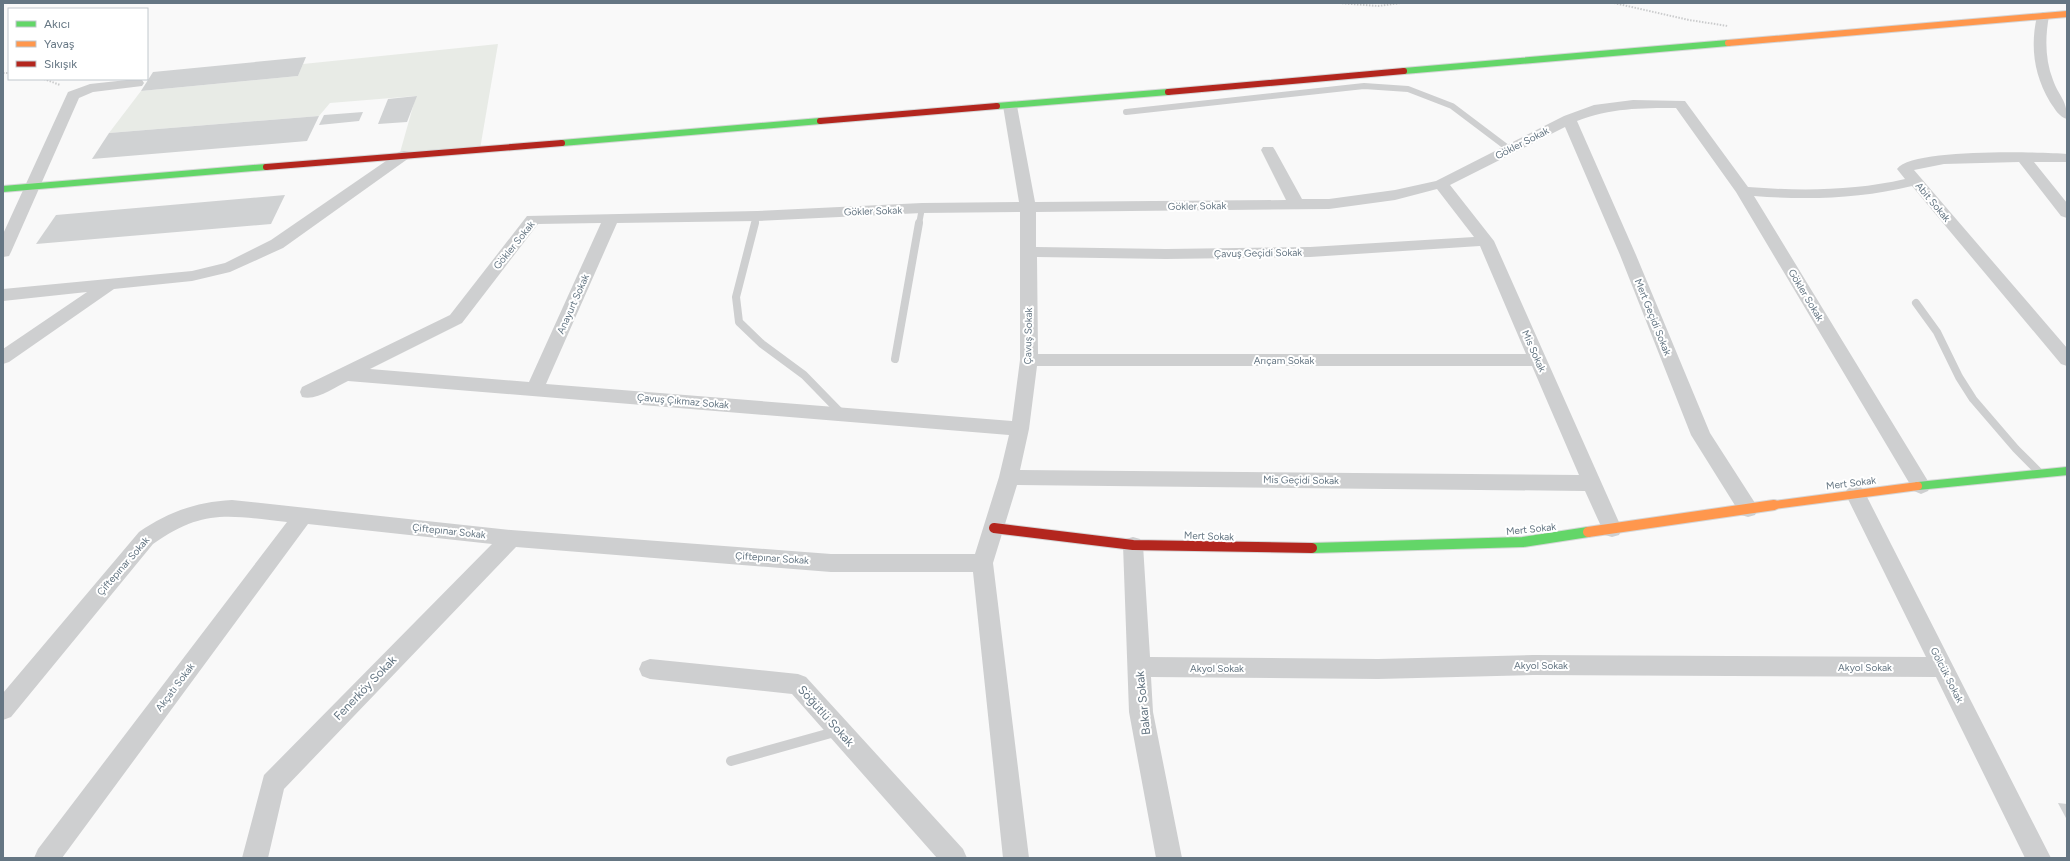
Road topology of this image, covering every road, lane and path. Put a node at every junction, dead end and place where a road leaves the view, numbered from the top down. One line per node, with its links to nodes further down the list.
1 (1339, 3): 2 (path)
2 (1401, 3)
3 (1614, 3): 6 (path)
4 (2041, 11): 5 (street); 8 (street); 10 (street)
5 (2067, 14)
6 (1730, 26)
7 (137, 83): 19 (street)
8 (1010, 106): 14 (street); 24 (street, Çavuş Sokak)
9 (1126, 112): 12 (lane)
10 (2067, 115)
11 (1569, 119): 12 (street, Gökler Sokak); 21 (street, Gökler Sokak); 50 (street, Mert Geçidi Sokak)
12 (1509, 149): 18 (street, Gökler Sokak)
13 (1268, 150): 22 (street)
14 (404, 155): 19 (street); 31 (street)
15 (2022, 156): 16 (street, Abit Sokak); 17 (street, Abit Sokak); 25 (street)
16 (2067, 158)
17 (1915, 181): 21 (street); 38 (street, Abit Sokak)
18 (1441, 184): 22 (street, Gökler Sokak); 28 (street, Mis Sokak)
19 (33, 186): 20 (street); 29 (street)
20 (3, 189)
21 (1743, 191): 48 (street, Gökler Sokak)
22 (1297, 205): 24 (street, Gökler Sokak)
23 (922, 208): 24 (street, Gökler Sokak); 26 (street, Gökler Sokak); 35 (lane)
24 (1028, 208): 30 (street, Çavuş Sokak)
25 (2067, 214)
26 (757, 216): 27 (street, Gökler Sokak); 42 (lane)
27 (611, 218): 39 (street, Gökler Sokak); 40 (street, Anayurt Sokak)
28 (1486, 241): 30 (street, Çavuş Geçidi Sokak); 37 (street, Mis Sokak)
29 (3, 252)
30 (1029, 252): 36 (street, Çavuş Sokak)
31 (109, 286): 32 (street); 34 (street)
32 (3, 294)
33 (1916, 303): 44 (lane)
34 (3, 358)
35 (895, 359)
36 (1029, 360): 37 (street, Arıçam Sokak); 43 (street, Çavuş Sokak)
37 (1538, 360): 47 (street, Mis Sokak)
38 (2067, 360)
39 (346, 374): 40 (street, Çavuş Çıkmaz Sokak); 41 (street, Gökler Sokak)
40 (535, 389): 42 (street, Çavuş Çıkmaz Sokak)
41 (309, 392)
42 (842, 414): 43 (street, Çavuş Çıkmaz Sokak)
43 (1020, 429): 46 (street, Çavuş Sokak)
44 (2041, 473): 45 (street, Mert Sokak); 48 (street, Mert Sokak)
45 (2065, 475)
46 (1009, 478): 47 (street, Mis Geçidi Sokak); 52 (street, Çavuş Sokak)
47 (1592, 483): 53 (street, Mis Sokak)
48 (1921, 486): 49 (street, Mert Sokak)
49 (1855, 493): 50 (street, Mert Sokak); 58 (street, Gölcük Sokak)
50 (1748, 509): 53 (street, Mert Sokak)
51 (303, 516): 54 (street, Çiftepınar Sokak); 60 (street, Çiftepınar Sokak); 63 (street, Akçatı Sokak)
52 (994, 528): 55 (street, Mert Sokak); 56 (street, Çavuş Sokak)
53 (1612, 529): 55 (street, Mert Sokak)
54 (511, 538): 56 (street, Çiftepınar Sokak); 64 (street, Fenerköy Sokak)
55 (1133, 545): 57 (street, Bakar Sokak)
56 (982, 563): 66 (street)
57 (1139, 667): 58 (street, Akyol Sokak); 67 (street, Bakar Sokak)
58 (1943, 667): 68 (street, Gölcük Sokak)
59 (650, 669): 61 (street, Söğütlü Sokak)
60 (3, 710)
61 (840, 730): 62 (lane); 65 (street, Söğütlü Sokak)
62 (731, 761)
63 (47, 858)
64 (255, 858)
65 (952, 858)
66 (1016, 858)
67 (1169, 858)
68 (2038, 858)

